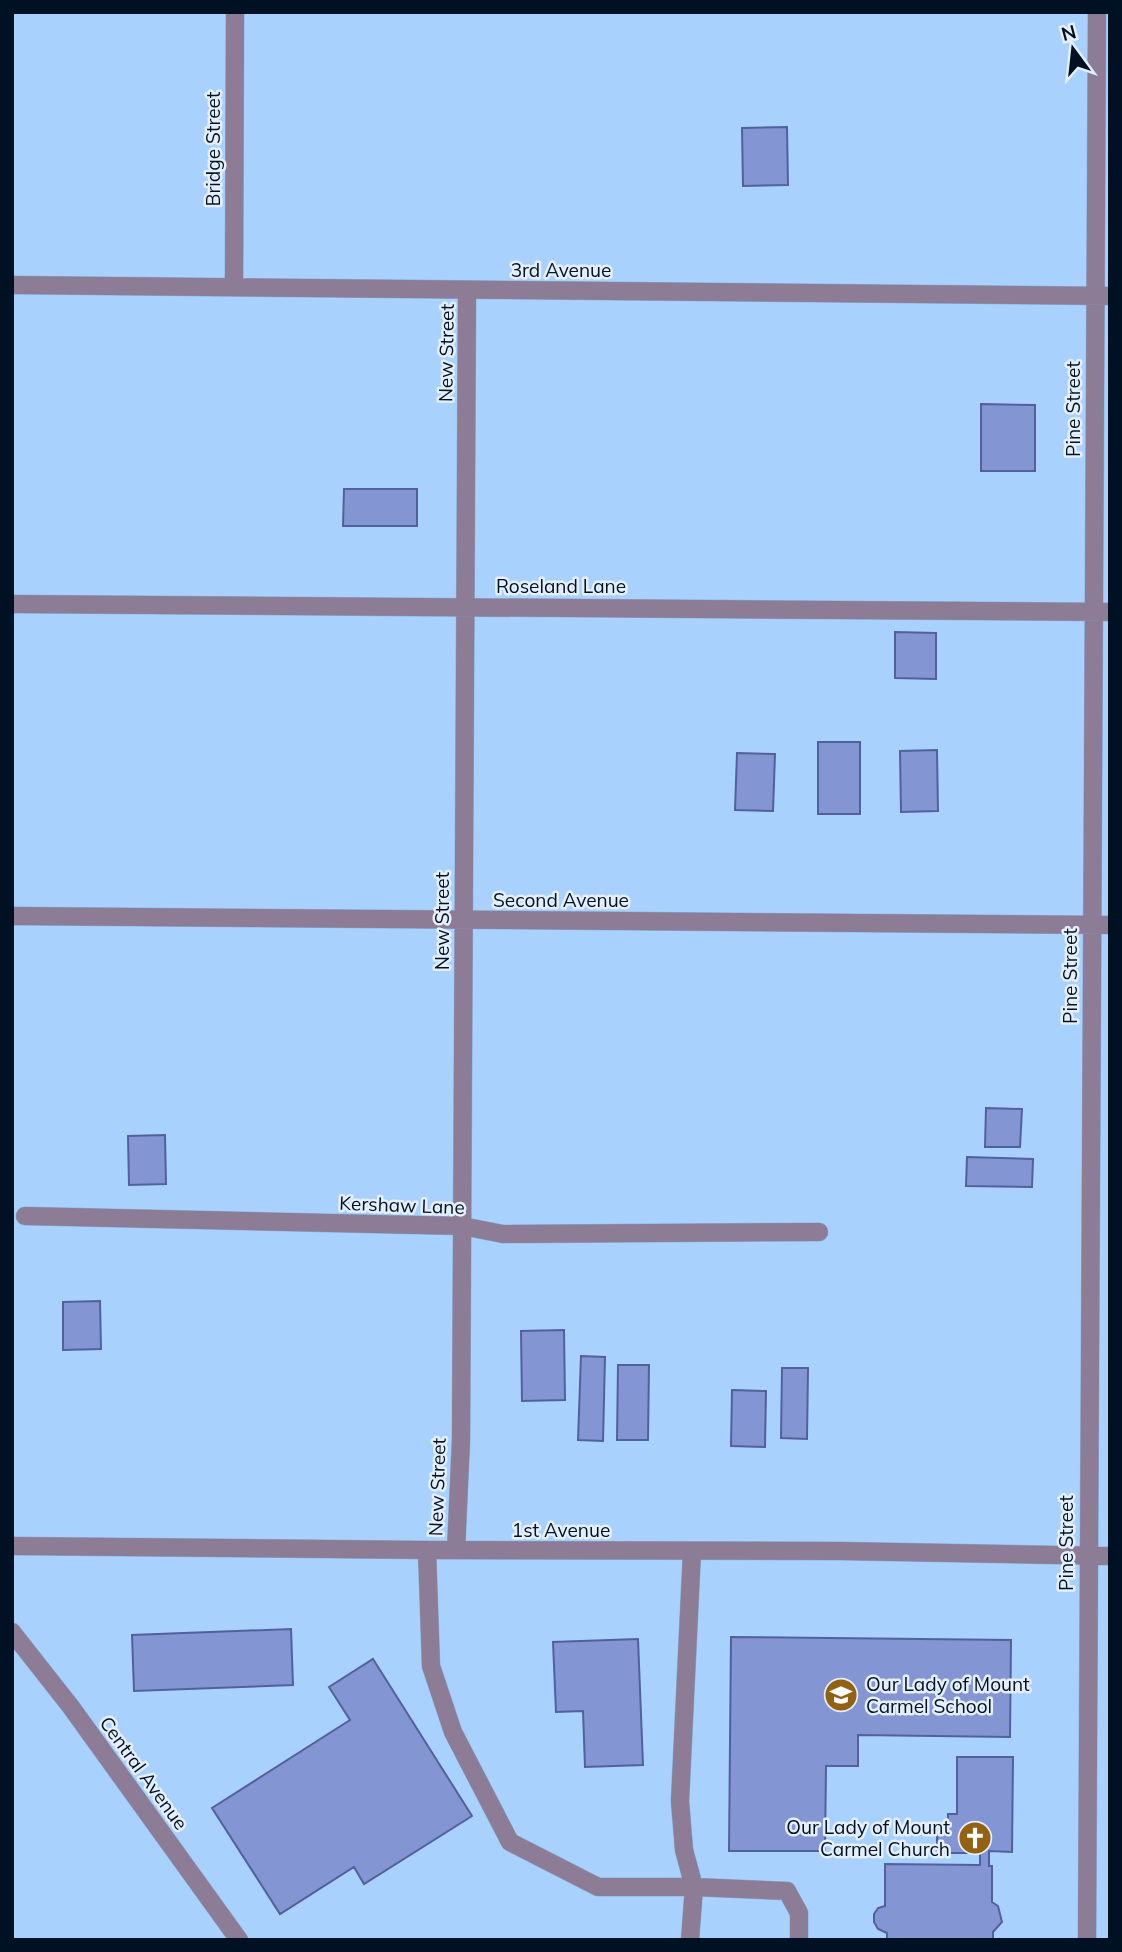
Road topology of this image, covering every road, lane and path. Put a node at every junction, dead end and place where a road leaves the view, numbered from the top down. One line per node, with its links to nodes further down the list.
1 (235, 12): 4 (street, Bridge Street)
2 (1097, 12): 6 (street, Pine Street)
3 (12, 285): 4 (street, 3rd Avenue)
4 (234, 286): 5 (street, 3rd Avenue)
5 (467, 291): 6 (street, 3rd Avenue); 8 (street, New Street)
6 (1102, 296): 9 (street, Pine Street)
7 (12, 604): 8 (street, Roseland Lane)
8 (464, 607): 9 (street, Roseland Lane); 11 (street, New Street)
9 (1101, 612): 12 (street, Pine Street)
10 (12, 916): 11 (street, Second Avenue)
11 (463, 920): 12 (street, Second Avenue); 15 (street, New Street)
12 (1091, 925): 13 (street, Second Avenue); 21 (street, Pine Street)
13 (1110, 925)
14 (25, 1216): 15 (street, Kershaw Lane)
15 (462, 1226): 16 (street, Kershaw Lane); 19 (street, New Street)
16 (819, 1232)
17 (12, 1546): 18 (street, 1st Avenue)
18 (427, 1550): 19 (street, 1st Avenue); 24 (street)
19 (456, 1550): 20 (street, 1st Avenue)
20 (692, 1551): 21 (street, 1st Avenue); 24 (street)
21 (1087, 1555): 22 (street, 1st Avenue); 28 (street, Pine Street)
22 (1110, 1556)
23 (12, 1632): 25 (street, Central Avenue)
24 (694, 1887): 26 (street); 27 (street)
25 (239, 1940)
26 (690, 1940)
27 (799, 1940)
28 (1087, 1940)

